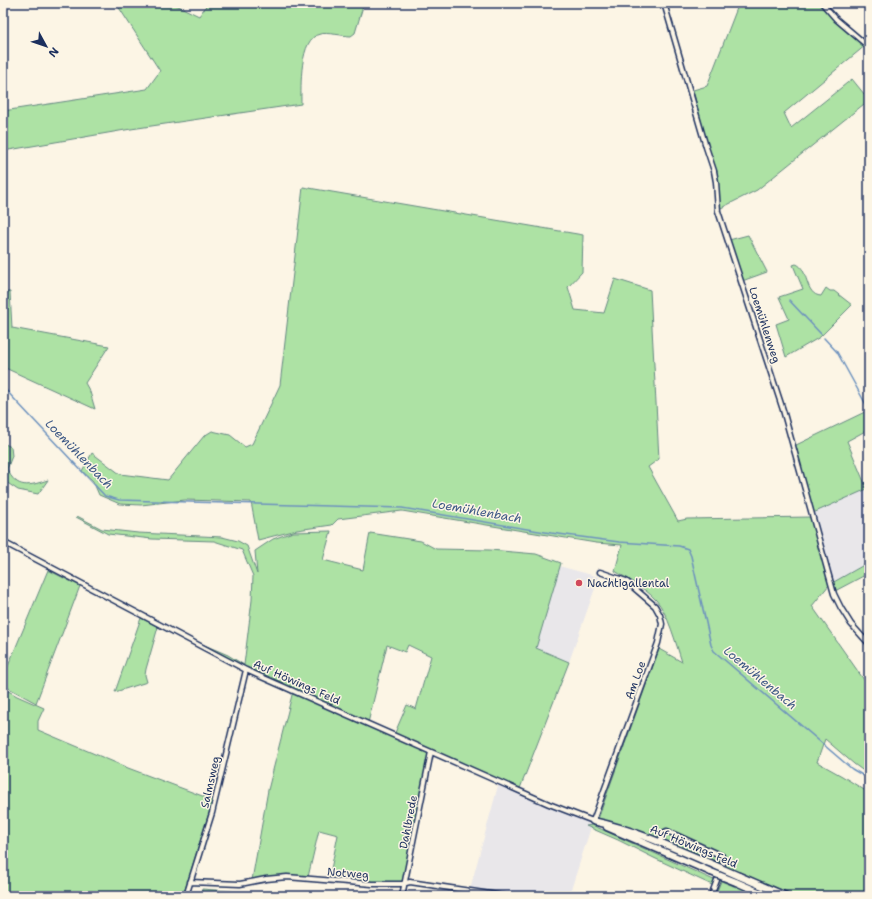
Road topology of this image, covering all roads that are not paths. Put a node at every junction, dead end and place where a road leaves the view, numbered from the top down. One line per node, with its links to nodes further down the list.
1 (664, 3): 6 (street, Loemühlenweg)
2 (822, 3): 3 (street)
3 (869, 47)
4 (3, 542): 7 (street, Auf Höwings Feld)
5 (600, 572): 9 (street, Am Loe)
6 (869, 644)
7 (246, 670): 8 (street, Auf Höwings Feld); 11 (street, Salmsweg)
8 (431, 752): 9 (street, Auf Höwings Feld); 12 (street, Dahlbrede)
9 (593, 821): 10 (main road, Auf Höwings Feld)
10 (659, 846): 16 (street); 17 (main road, Auf Höwings Feld, bridge); 18 (main road, Auf Höwings Feld, bridge)
11 (190, 882): 12 (street, Notweg); 13 (street, Salmsweg)
12 (405, 883): 14 (street, Dahlbrede); 15 (street, Notweg)
13 (186, 896)
14 (402, 896)
15 (504, 896)
16 (711, 896)
17 (768, 896)
18 (786, 896)

